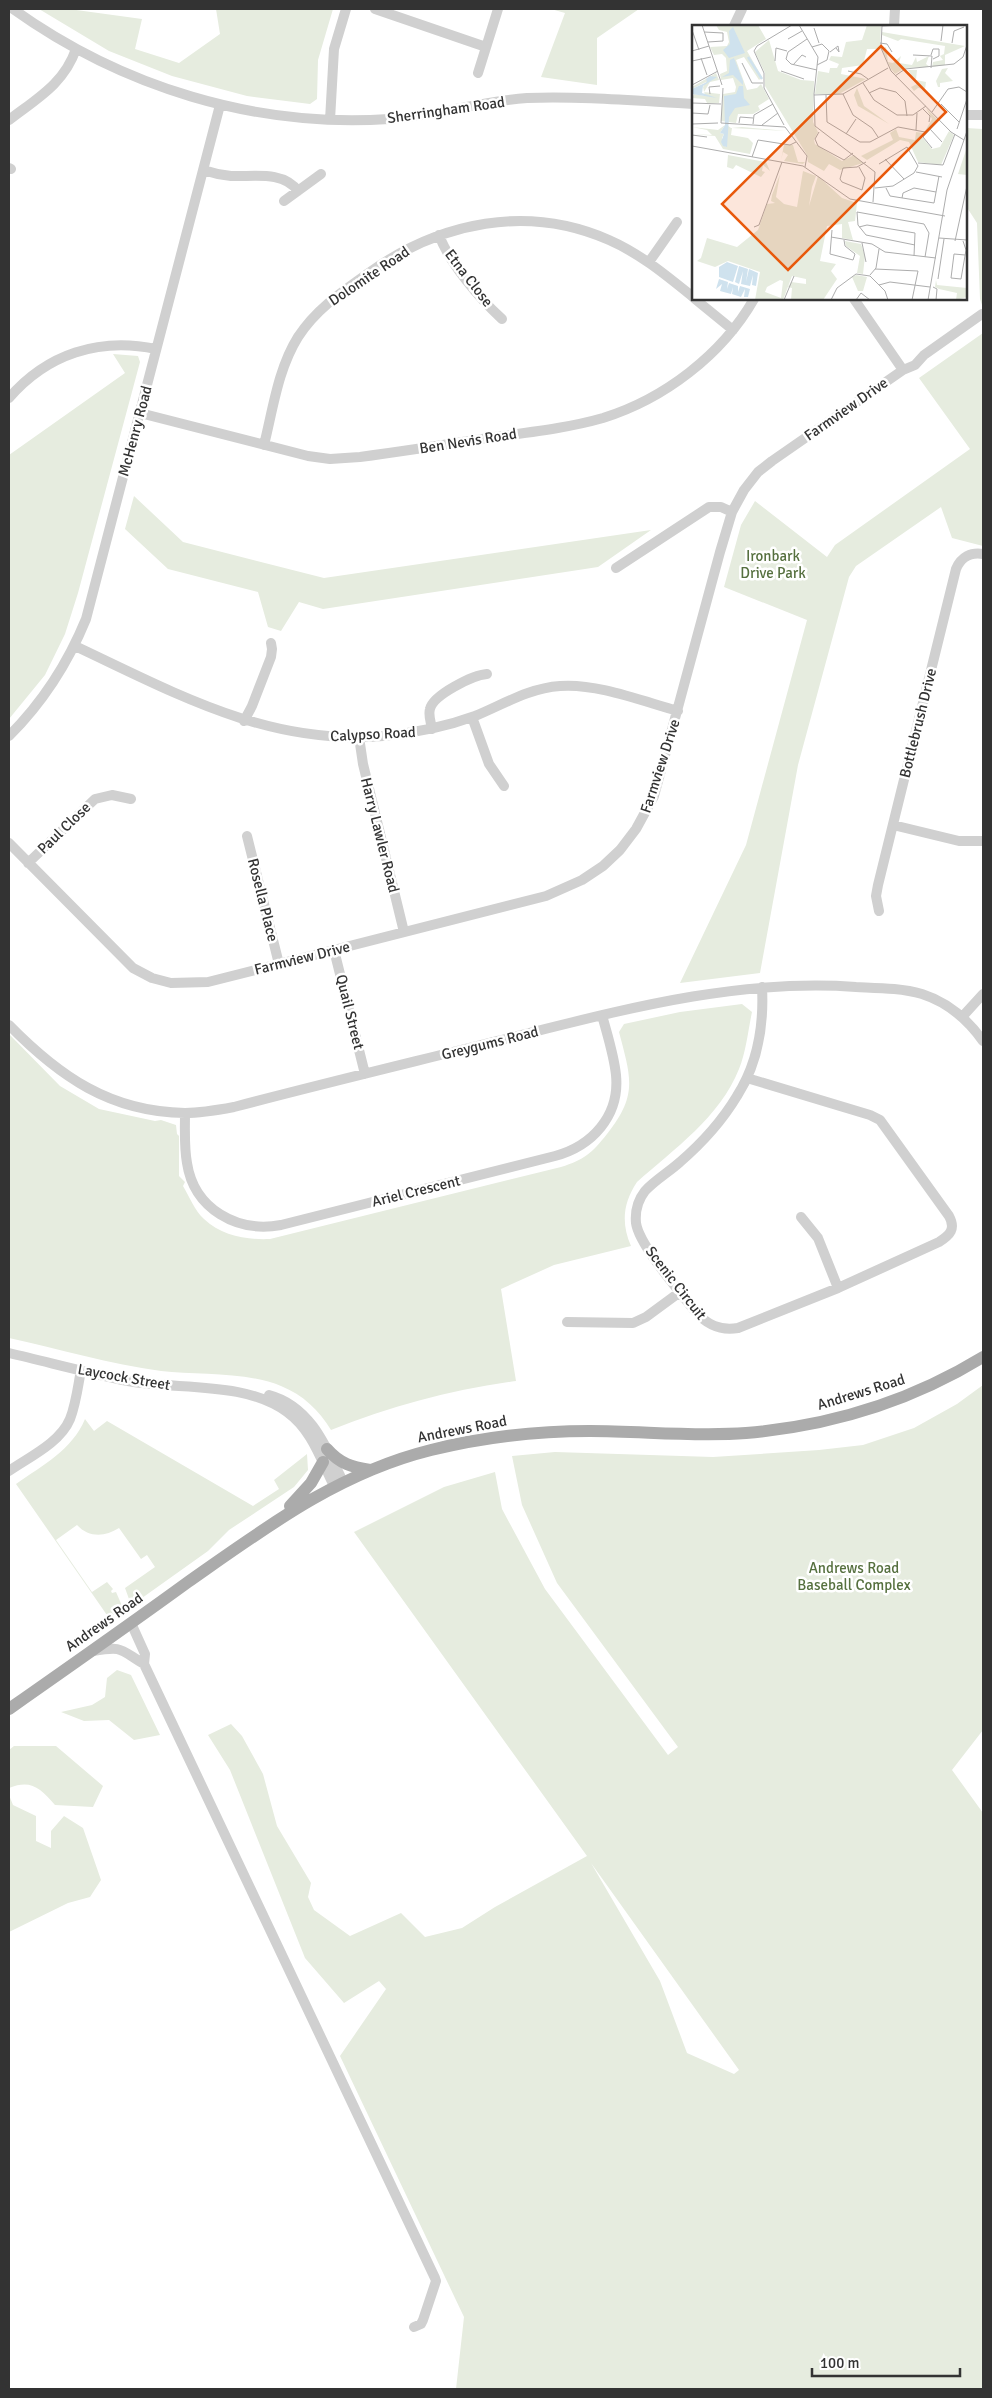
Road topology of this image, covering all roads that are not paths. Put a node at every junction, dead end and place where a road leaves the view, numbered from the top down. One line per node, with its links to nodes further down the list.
1 (13, 9): 10 (street, Sherringham Road)
2 (346, 9): 17 (street)
3 (375, 9): 9 (street)
4 (498, 9): 9 (street)
5 (742, 9): 7 (street)
6 (895, 9): 8 (street)
7 (734, 25)
8 (894, 25)
9 (486, 47): 11 (street)
10 (76, 49): 13 (street, Sherringham Road); 16 (street)
11 (478, 73)
12 (692, 104): 17 (street, Sherringham Road)
13 (220, 105): 17 (street, Sherringham Road); 18 (street, McHenry Road)
14 (967, 115): 15 (street)
15 (983, 115)
16 (9, 120)
17 (330, 120)
18 (203, 170): 20 (street); 32 (street, McHenry Road)
19 (321, 174): 20 (street)
20 (298, 191): 21 (street)
21 (284, 200)
22 (677, 222): 24 (street)
23 (439, 235): 24 (street, Dolomite Road); 30 (street, Etna Close); 36 (street, Dolomite Road)
24 (649, 262): 25 (street, Dolomite Road)
25 (692, 296)
26 (696, 300): 31 (street, Dolomite Road)
27 (753, 300): 31 (street, Ben Nevis Road)
28 (855, 300): 33 (street, Farmview Drive)
29 (982, 314): 33 (street)
30 (502, 319)
31 (733, 330): 36 (street, Ben Nevis Road)
32 (156, 349): 34 (street); 35 (street, McHenry Road)
33 (903, 370): 37 (street, Farmview Drive)
34 (9, 398)
35 (140, 413): 36 (street, Ben Nevis Road); 41 (street, McHenry Road)
36 (264, 445)
37 (732, 512): 39 (street); 43 (street, Farmview Drive)
38 (983, 554): 51 (street, Bottlebrush Drive)
39 (616, 568)
40 (270, 643): 45 (street)
41 (75, 646): 45 (street, Calypso Road); 47 (street, McHenry Road)
42 (486, 674): 46 (street)
43 (678, 711): 44 (street, Calypso Road); 57 (street, Farmview Drive)
44 (472, 717): 46 (street, Calypso Road); 49 (street)
45 (244, 721): 48 (street, Calypso Road)
46 (432, 729): 48 (street, Calypso Road)
47 (9, 736)
48 (359, 738): 57 (street, Harry Lawler Road)
49 (504, 786)
50 (131, 798): 55 (street, Paul Close)
51 (893, 825): 53 (street); 56 (street, Bottlebrush Drive)
52 (247, 836): 59 (street, Rosella Place)
53 (983, 841)
54 (9, 843): 55 (street, Farmview Drive)
55 (28, 863): 59 (street, Farmview Drive)
56 (879, 911)
57 (404, 932): 58 (street, Farmview Drive)
58 (334, 950): 59 (street, Farmview Drive); 66 (street, Quail Street)
59 (279, 964)
60 (762, 987): 62 (street, Greygums Road); 63 (street, Greygums Road); 67 (street, Scenic Circuit)
61 (983, 994): 63 (street)
62 (602, 1015): 66 (street, Greygums Road); 68 (street, Ariel Crescent)
63 (962, 1017): 65 (street, Greygums Road)
64 (9, 1025): 68 (street, Greygums Road)
65 (983, 1041)
66 (366, 1074): 68 (street, Greygums Road)
67 (747, 1078): 70 (street, Scenic Circuit); 71 (street, Scenic Circuit)
68 (185, 1113)
69 (801, 1217): 70 (street)
70 (838, 1288): 71 (street, Scenic Circuit)
71 (680, 1292): 72 (street)
72 (567, 1322)
73 (9, 1353): 75 (street, Laycock Street)
74 (983, 1357): 79 (main road, Andrews Road)
75 (81, 1370): 76 (street, Laycock Street); 80 (street)
76 (240, 1392): 77 (street, Laycock Street); 78 (street, Laycock Street)
77 (327, 1449): 79 (main road); 81 (street, Laycock Street)
78 (323, 1462): 81 (street, Laycock Street); 82 (main road)
79 (371, 1470): 81 (main road, Andrews Road)
80 (9, 1471)
81 (338, 1484): 82 (main road, Andrews Road)
82 (276, 1520): 83 (main road, Andrews Road)
83 (131, 1623): 84 (main road, Andrews Road); 85 (street)
84 (92, 1651): 85 (street); 86 (main road, Andrews Road)
85 (144, 1664): 87 (street)
86 (9, 1709)
87 (414, 2327)

